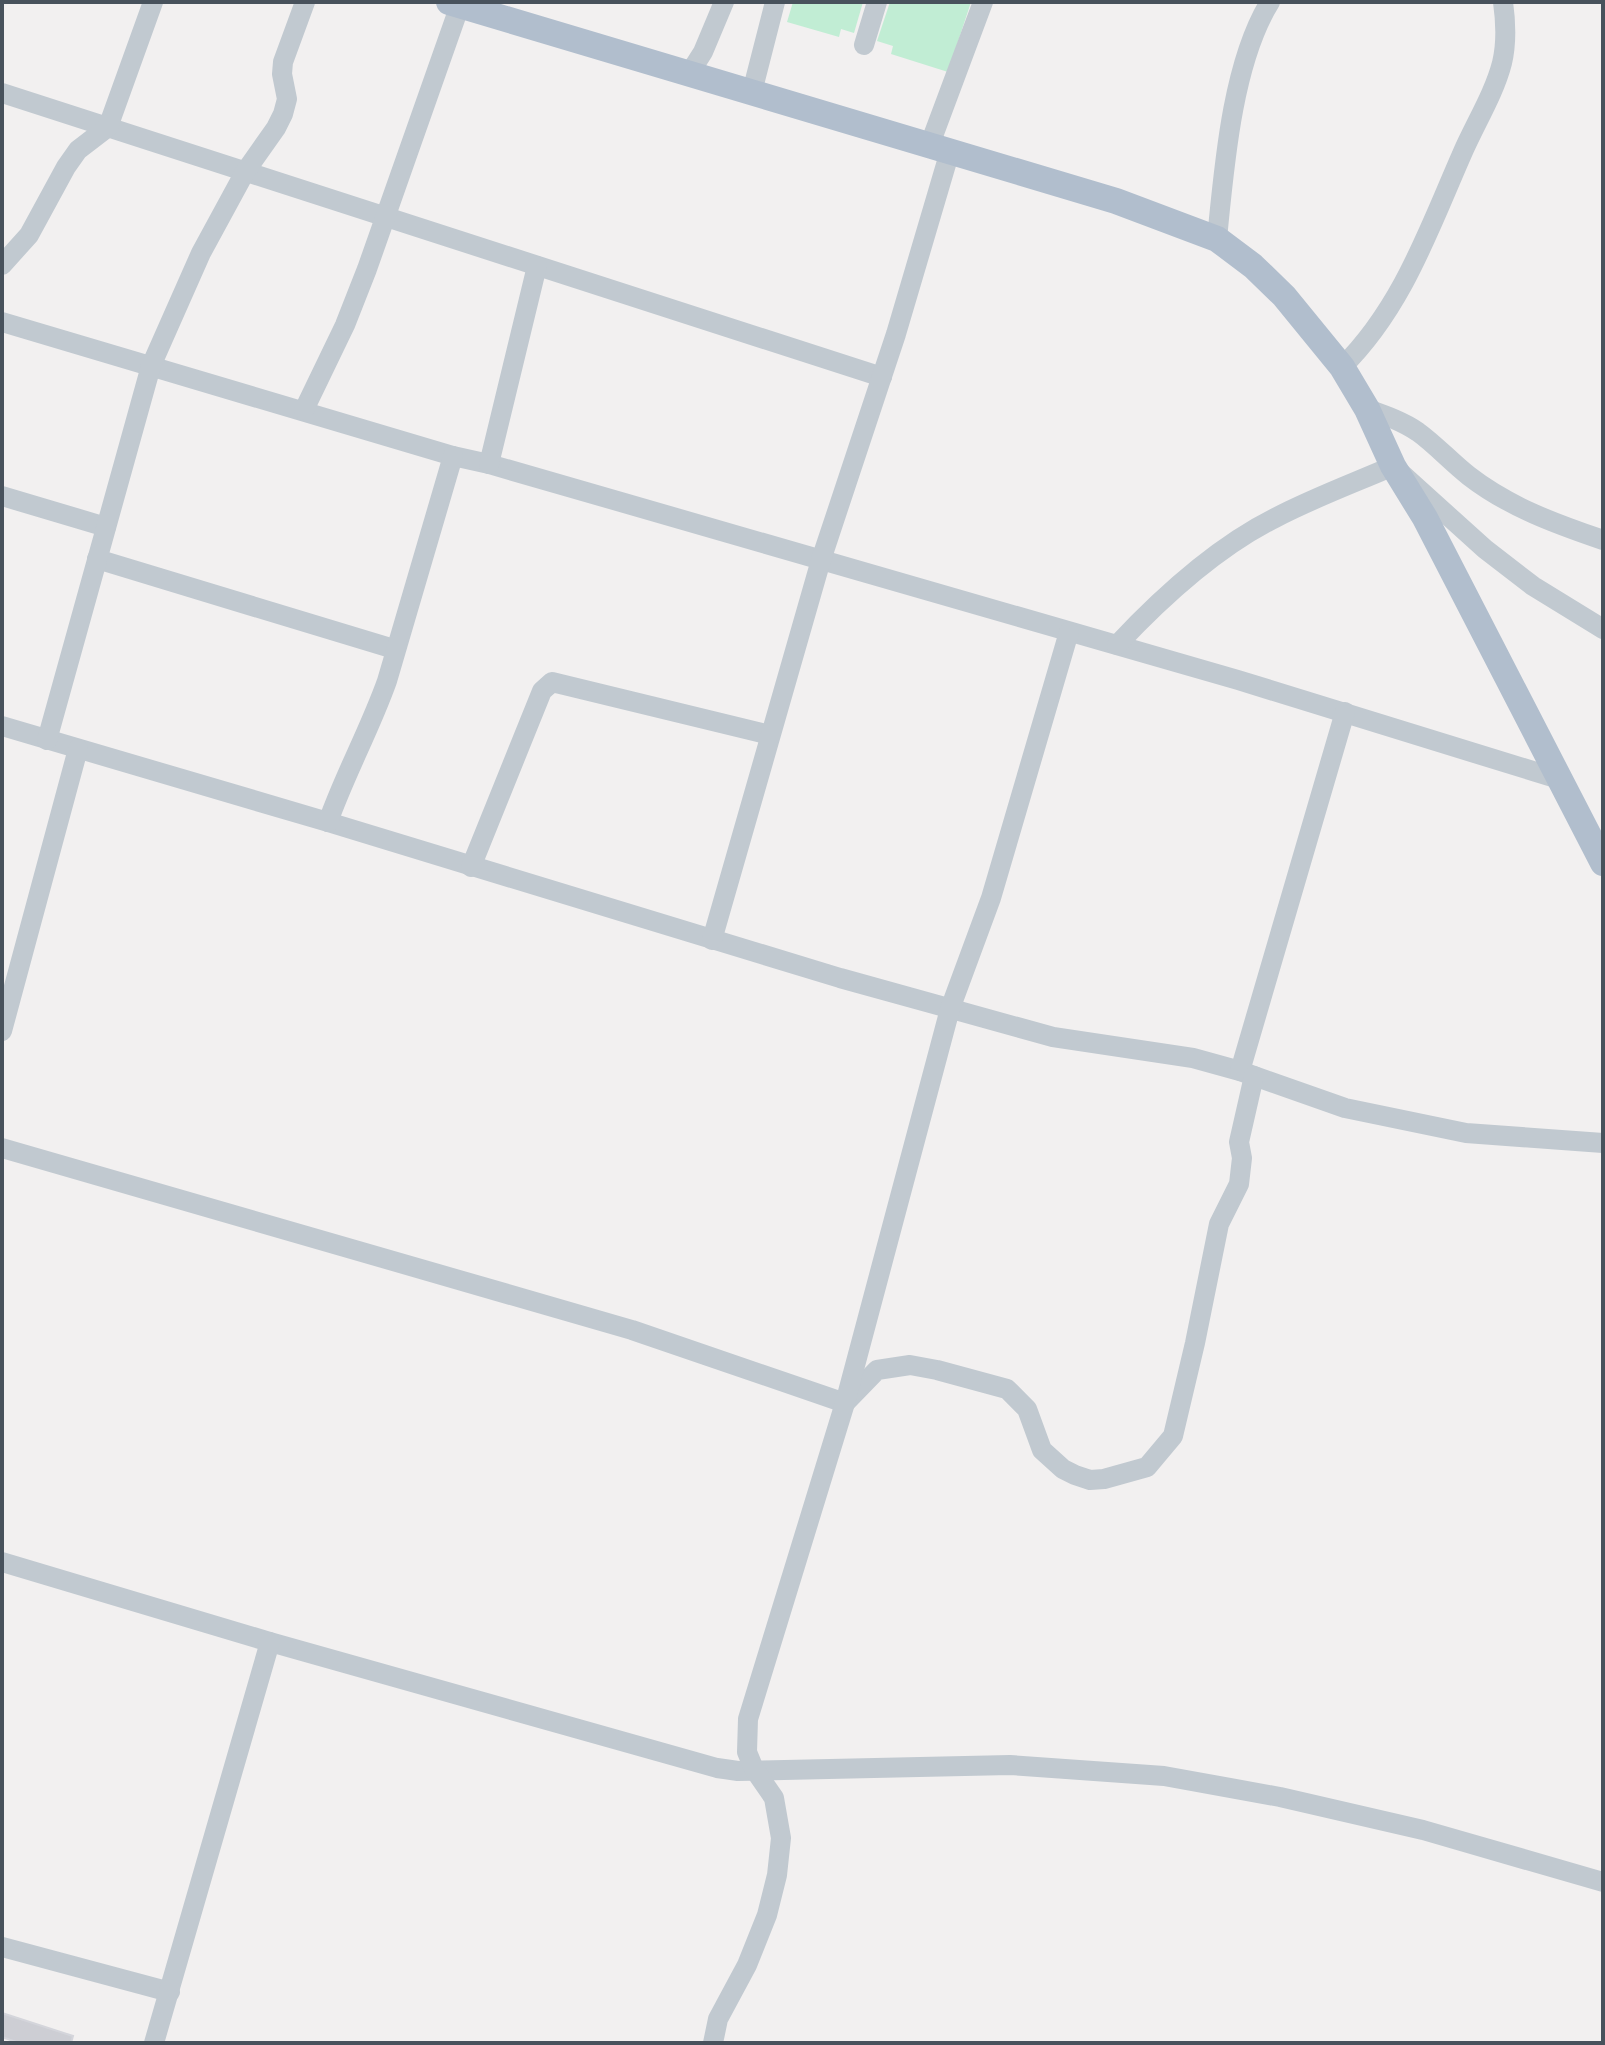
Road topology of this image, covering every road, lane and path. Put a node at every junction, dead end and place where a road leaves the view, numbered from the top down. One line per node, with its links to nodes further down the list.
1 (153, 2): 14 (street)
2 (305, 2): 16 (street)
3 (724, 2): 11 (street)
4 (775, 2): 12 (street)
5 (877, 2): 10 (street)
6 (983, 2): 15 (street)
7 (1270, 2): 18 (street)
8 (1503, 2): 23 (street)
9 (455, 4): 11 (main road); 17 (street)
10 (864, 45)
11 (689, 74): 12 (main road)
12 (752, 92): 15 (main road)
13 (2, 93): 14 (street)
14 (108, 127): 16 (street); 19 (street)
15 (940, 148): 18 (main road); 24 (street)
16 (245, 172): 17 (street); 22 (street)
17 (386, 217): 20 (street); 26 (street)
18 (1217, 239): 23 (main road)
19 (2, 265)
20 (537, 266): 24 (street); 28 (street)
21 (4, 329): 22 (street)
22 (151, 366): 26 (street); 31 (street)
23 (1342, 367): 25 (main road)
24 (882, 377): 34 (street)
25 (1367, 409): 29 (main road); 32 (street)
26 (304, 410): 27 (street)
27 (453, 456): 28 (street); 38 (street)
28 (489, 464): 34 (street)
29 (1393, 466): 35 (street); 37 (street); 44 (main road)
30 (2, 496): 31 (street)
31 (106, 527): 33 (street)
32 (1603, 540)
33 (97, 559): 38 (street); 42 (street)
34 (821, 560): 36 (street); 41 (street)
35 (1603, 629)
36 (1069, 632): 37 (street); 49 (street)
37 (1117, 645): 39 (street)
38 (394, 649): 45 (street)
39 (1345, 712): 44 (street); 51 (street)
40 (2, 726): 42 (street)
41 (770, 735): 47 (street); 48 (street)
42 (47, 740): 43 (street)
43 (78, 749): 45 (street); 50 (street)
44 (1562, 780): 46 (main road)
45 (328, 822): 47 (street)
46 (1603, 863)
47 (471, 867): 48 (street)
48 (712, 940): 49 (street)
49 (950, 1009): 51 (street); 54 (street)
50 (2, 1031)
51 (1247, 1073): 52 (street); 54 (street)
52 (1603, 1143)
53 (2, 1148): 54 (street)
54 (845, 1403): 57 (street)
55 (2, 1562): 56 (street)
56 (270, 1642): 57 (street); 60 (street)
57 (754, 1769): 58 (street); 62 (street)
58 (1603, 1882)
59 (2, 1947): 60 (street)
60 (170, 1992): 61 (street)
61 (154, 2043)
62 (713, 2043)

